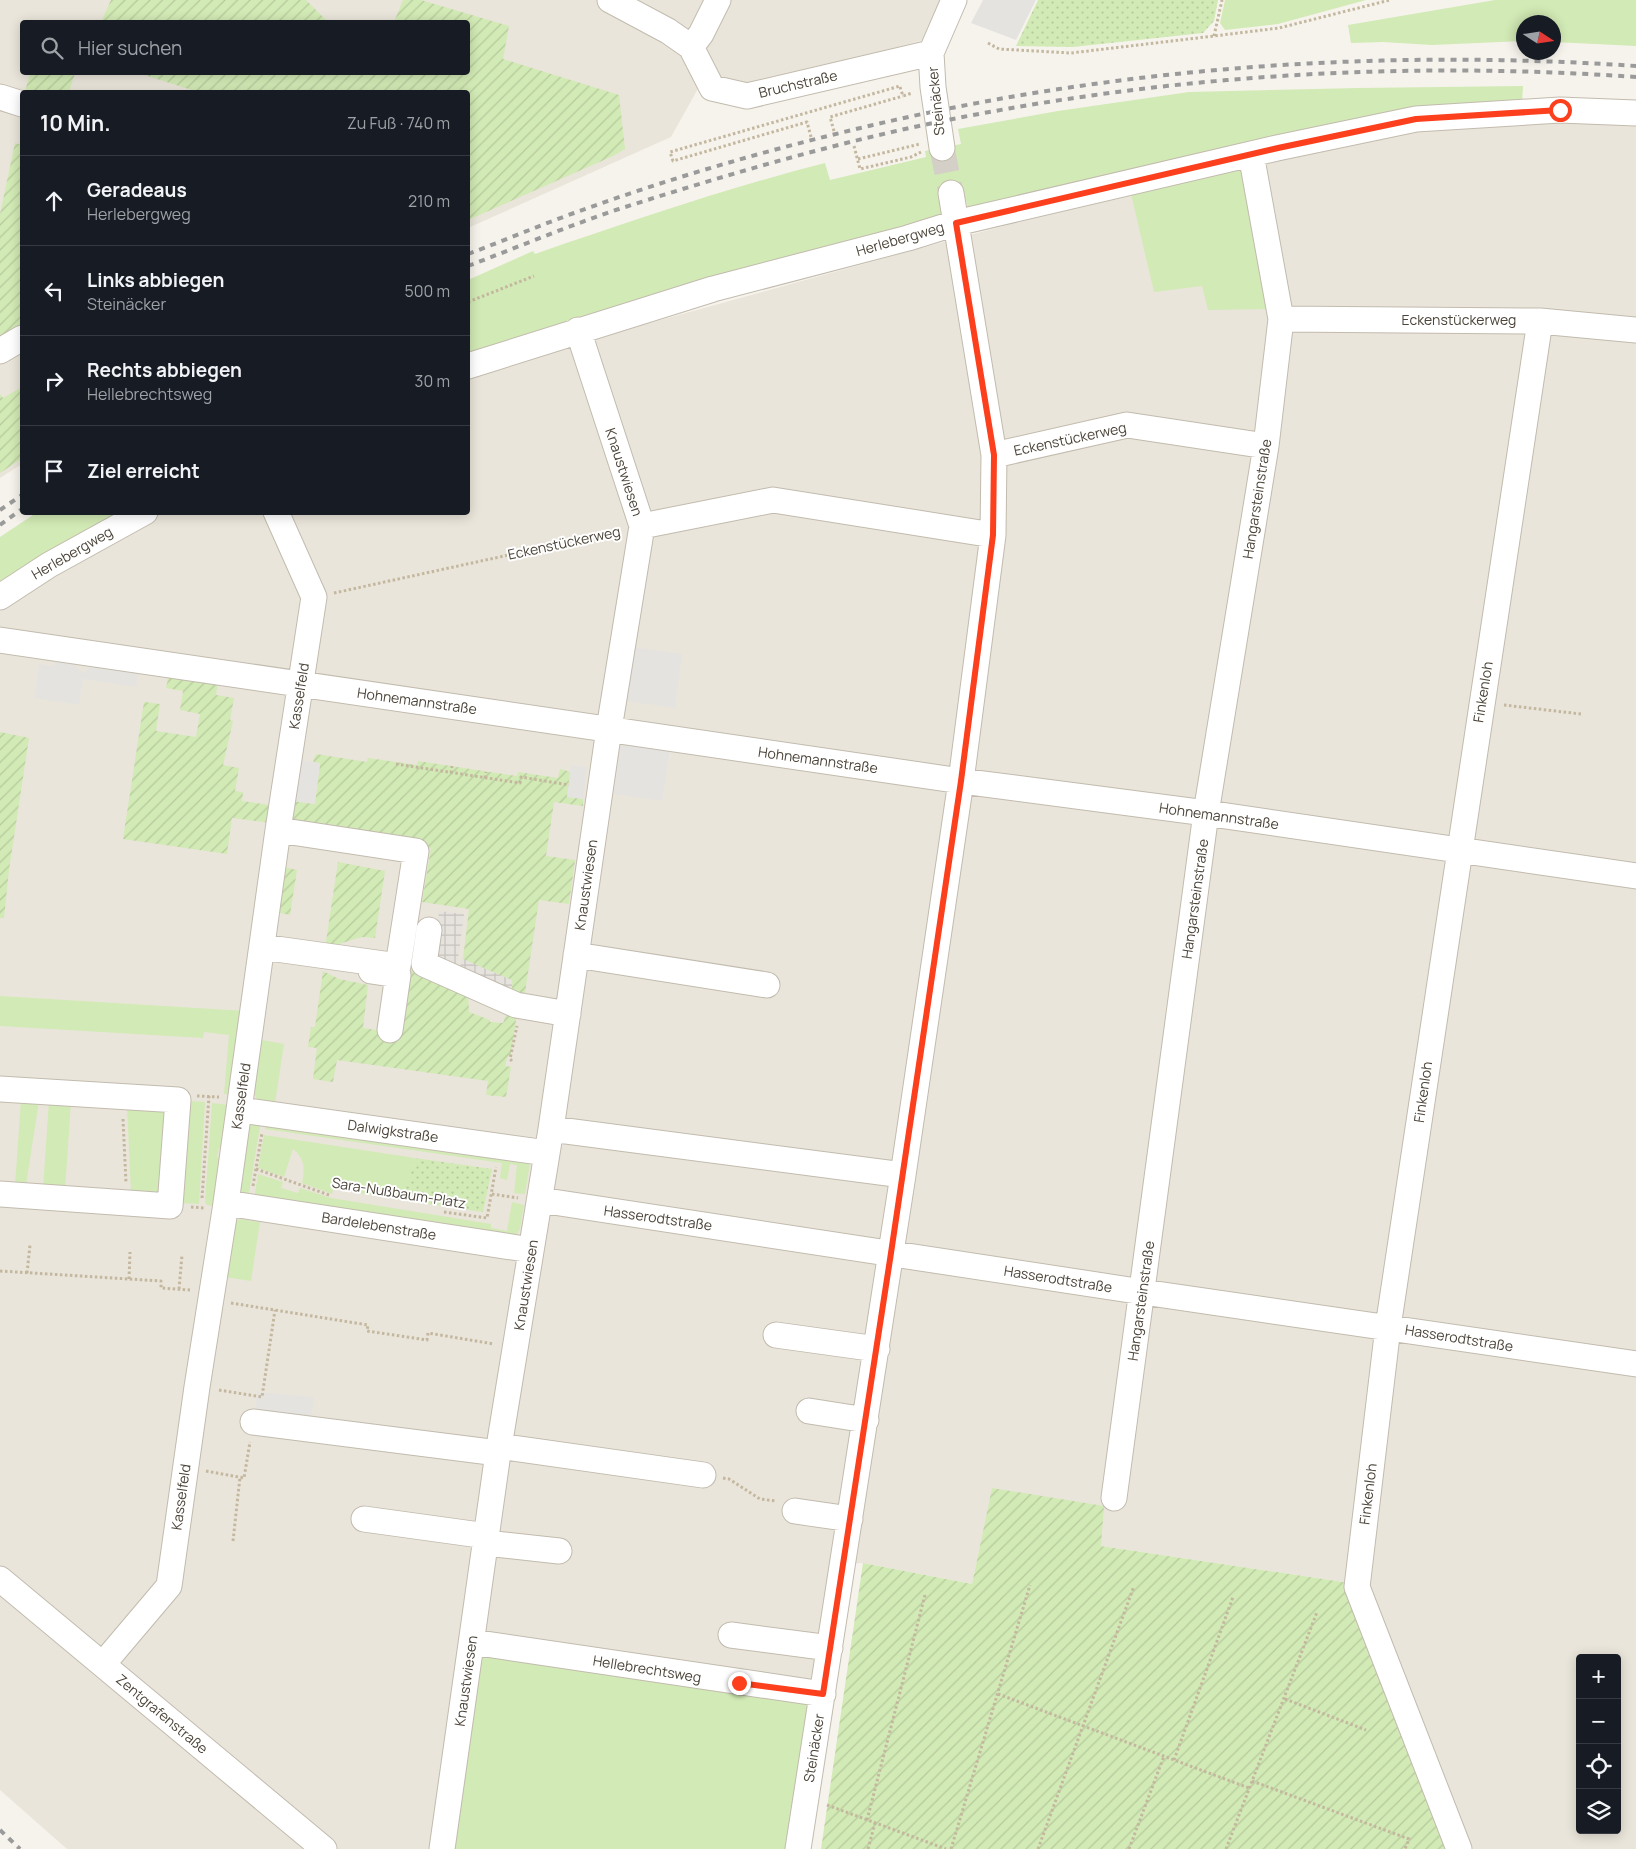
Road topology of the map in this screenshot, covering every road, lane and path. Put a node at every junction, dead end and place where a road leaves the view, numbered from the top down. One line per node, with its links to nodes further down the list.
1 (610, 0): 8 (street, Bruchstraße)
2 (718, 0): 8 (street)
3 (954, 0): 9 (street)
4 (1222, 0): 6 (path)
5 (1390, 0): 6 (path)
6 (1214, 36): 7 (path)
7 (988, 43)
8 (691, 47): 9 (street, Bruchstraße)
9 (931, 53): 19 (street, Steinäcker)
10 (900, 86): 16 (path)
11 (903, 96): 15 (path)
12 (0, 97): 13 (street)
13 (20, 103)
14 (1636, 113): 20 (street, Herlebergweg)
15 (834, 131)
16 (811, 137)
17 (854, 146): 22 (path)
18 (914, 146): 22 (path)
19 (942, 148)
20 (1251, 154): 24 (street, Herlebergweg); 27 (street, Hangarsteinstraße)
21 (911, 157): 22 (path)
22 (858, 159)
23 (950, 193): 24 (street, Steinäcker)
24 (956, 223): 29 (street, Herlebergweg); 35 (street, Steinäcker)
25 (534, 276): 26 (path)
26 (470, 301)
27 (1281, 319): 28 (street, Eckenstückerweg); 34 (street, Hangarsteinstraße)
28 (1540, 321): 30 (street, Eckenstückerweg); 44 (street, Finkenloh)
29 (578, 330): 33 (street, Herlebergweg); 38 (street, Knaustwiesen)
30 (1636, 330)
31 (20, 339): 32 (street)
32 (0, 351)
33 (470, 365)
34 (1266, 446): 35 (street, Eckenstückerweg); 54 (street, Hangarsteinstraße)
35 (994, 455): 39 (street, Steinäcker)
36 (140, 515): 40 (street, Herlebergweg)
37 (277, 515): 41 (street)
38 (642, 526): 39 (street); 41 (path, Eckenstückerweg); 46 (street, Knaustwiesen)
39 (993, 535): 52 (street, Steinäcker)
40 (0, 597)
41 (314, 597): 43 (street, Kasselfeld)
42 (0, 640): 43 (street, Hohnemannstraße)
43 (301, 684): 46 (street, Hohnemannstraße); 55 (street, Kasselfeld)
44 (1482, 702): 45 (path); 56 (street, Finkenloh)
45 (1581, 714)
46 (609, 729): 52 (street, Hohnemannstraße); 60 (street, Knaustwiesen)
47 (396, 764): 50 (path)
48 (452, 766): 50 (path)
49 (486, 772): 51 (path)
50 (451, 773): 51 (path)
51 (485, 778): 53 (path)
52 (961, 781): 54 (street, Hohnemannstraße); 74 (street, Steinäcker)
53 (569, 785)
54 (1206, 813): 56 (street, Hohnemannstraße); 92 (street, Hangarsteinstraße)
55 (278, 830): 59 (street, Kasselfeld); 59 (street)
56 (1459, 851): 57 (street, Hohnemannstraße); 95 (street, Finkenloh)
57 (1636, 876)
58 (429, 930): 62 (street)
59 (261, 952): 64 (street); 69 (street, Kasselfeld)
60 (576, 955): 61 (street); 63 (street, Knaustwiesen)
61 (767, 985)
62 (520, 1006): 63 (street); 65 (path)
63 (568, 1014): 70 (street, Knaustwiesen)
64 (390, 1030)
65 (512, 1061)
66 (0, 1089): 67 (street)
67 (122, 1096): 79 (path); 79 (street)
68 (208, 1096): 81 (path)
69 (240, 1110): 72 (street, Dalwigkstraße); 80 (street, Kasselfeld)
70 (551, 1129): 72 (street, Knaustwiesen); 74 (street)
71 (262, 1131): 73 (path)
72 (547, 1153): 78 (street, Knaustwiesen)
73 (256, 1170): 77 (path, Sara-Nußbaum-Platz); 80 (path)
74 (903, 1175): 86 (street, Steinäcker)
75 (0, 1194): 79 (street)
76 (492, 1194): 82 (path, Sara-Nußbaum-Platz)
77 (335, 1196)
78 (540, 1200): 84 (street, Knaustwiesen); 86 (street, Hasserodtstraße)
79 (127, 1203)
80 (238, 1205): 84 (street, Bardelebenstraße); 93 (street, Kasselfeld)
81 (202, 1208)
82 (441, 1212)
83 (30, 1245): 89 (path)
84 (531, 1250): 97 (street, Knaustwiesen)
85 (130, 1252): 90 (path)
86 (891, 1253): 92 (street, Hasserodtstraße); 98 (street, Steinäcker)
87 (182, 1256): 91 (path)
88 (0, 1271): 89 (path)
89 (26, 1273): 90 (path)
90 (129, 1279): 91 (path)
91 (179, 1289): 93 (path)
92 (1143, 1292): 95 (street, Hasserodtstraße); 110 (street, Hangarsteinstraße)
93 (211, 1296): 94 (path); 100 (street, Kasselfeld)
94 (275, 1310): 97 (path); 101 (path)
95 (1388, 1327): 99 (street, Hasserodtstraße); 150 (street, Finkenloh)
96 (776, 1335): 98 (street)
97 (516, 1347): 105 (street, Knaustwiesen)
98 (877, 1349): 103 (street, Steinäcker)
99 (1636, 1364)
100 (197, 1387): 101 (path); 106 (street, Kasselfeld)
101 (256, 1396): 104 (path)
102 (808, 1411): 103 (street)
103 (866, 1420): 114 (street, Steinäcker)
104 (253, 1422): 105 (street); 108 (path)
105 (498, 1450): 107 (street); 115 (street, Knaustwiesen)
106 (186, 1468): 108 (path); 127 (street, Kasselfeld)
107 (703, 1475)
108 (240, 1478): 116 (path)
109 (747, 1491): 111 (path)
110 (1114, 1498)
111 (760, 1499)
112 (795, 1511): 114 (street)
113 (364, 1518): 115 (street)
114 (850, 1519): 126 (street, Steinäcker)
115 (486, 1540): 117 (street); 125 (street, Knaustwiesen)
116 (233, 1541)
117 (559, 1551)
118 (0, 1579): 127 (street, Zentgrafenstraße)
119 (1030, 1586): 129 (path)
120 (1134, 1586): 131 (path)
121 (925, 1595): 138 (path)
122 (1232, 1596): 134 (path)
123 (1317, 1612): 130 (path)
124 (731, 1635): 126 (street)
125 (472, 1642): 128 (street, Hellebrechtsweg); 141 (street, Knaustwiesen)
126 (830, 1648): 128 (street, Steinäcker)
127 (103, 1664): 140 (street, Zentgrafenstraße)
128 (823, 1694): 137 (street, Steinäcker)
129 (998, 1694): 131 (path); 145 (path)
130 (1284, 1699): 132 (path); 135 (path)
131 (1082, 1726): 133 (path); 146 (path)
132 (1366, 1730)
133 (1164, 1756): 134 (path); 147 (path)
134 (1174, 1760): 136 (path)
135 (1252, 1781): 136 (path); 149 (path)
136 (1249, 1788): 148 (path)
137 (804, 1809): 138 (path); 142 (street, Steinäcker)
138 (867, 1820): 139 (path)
139 (874, 1823): 143 (path); 144 (path)
140 (324, 1849)
141 (442, 1849)
142 (798, 1849)
143 (868, 1849)
144 (946, 1849)
145 (951, 1849)
146 (1038, 1849)
147 (1129, 1849)
148 (1226, 1849)
149 (1405, 1849)
150 (1459, 1849)

